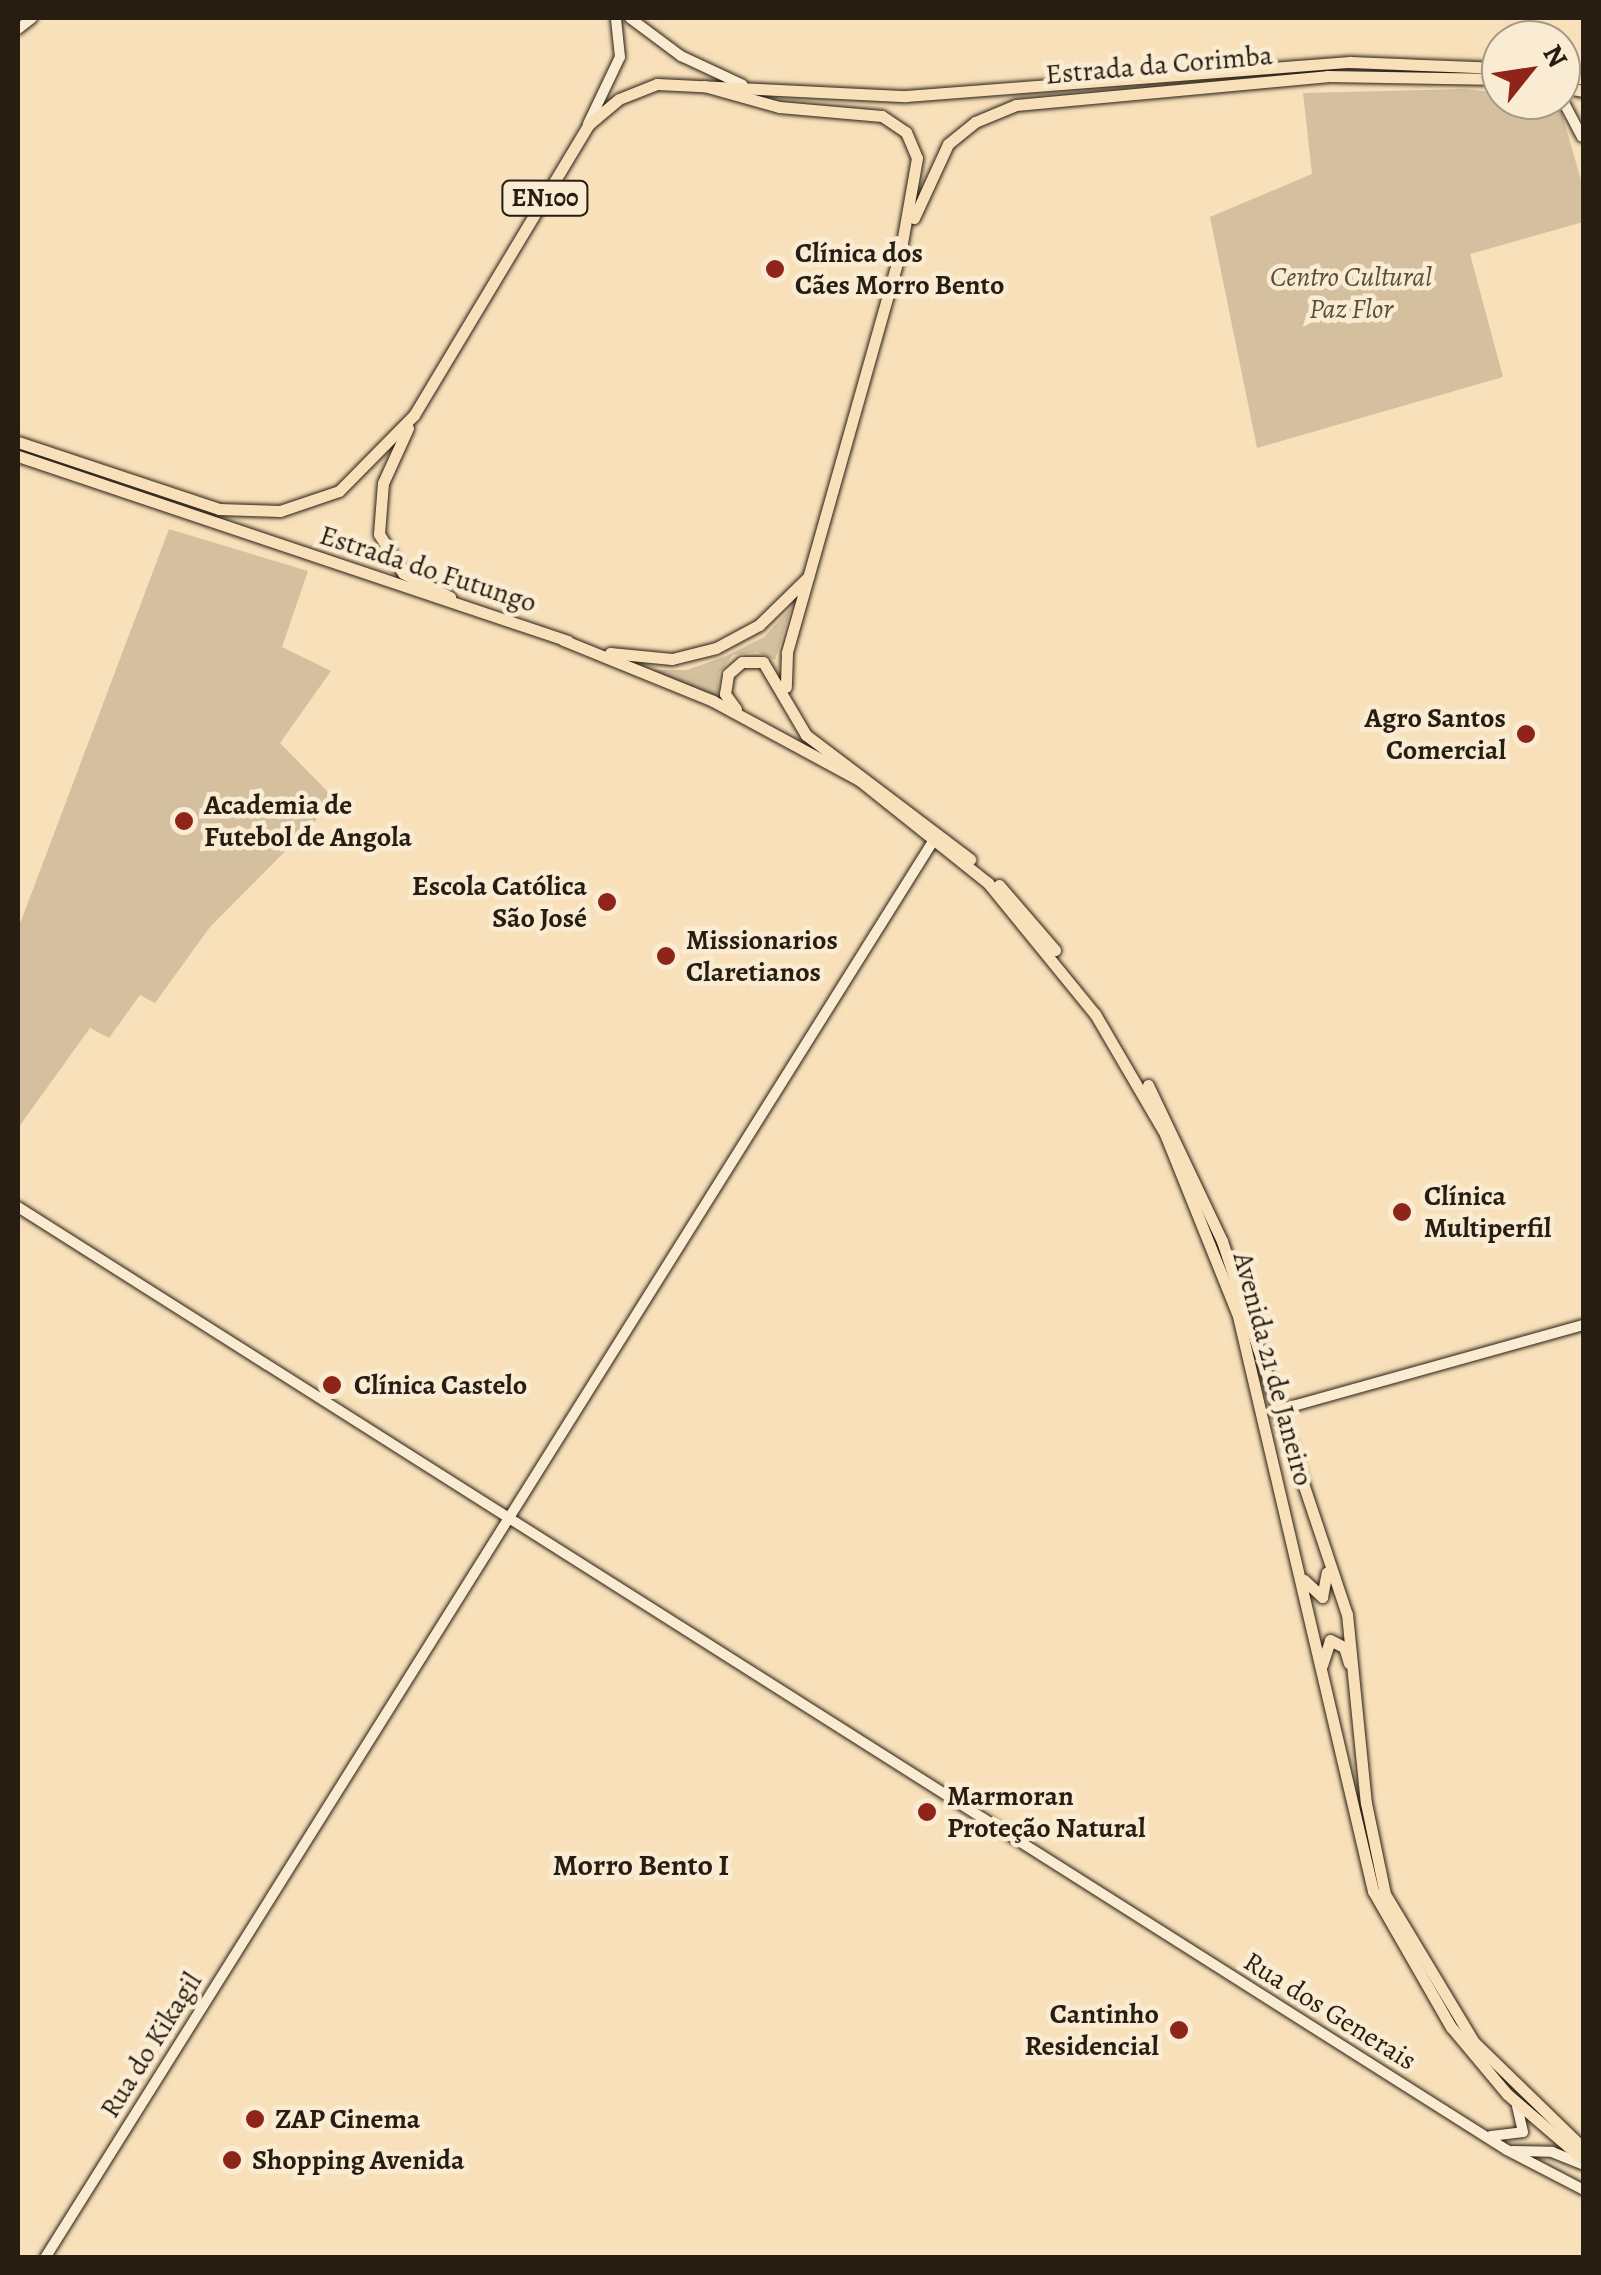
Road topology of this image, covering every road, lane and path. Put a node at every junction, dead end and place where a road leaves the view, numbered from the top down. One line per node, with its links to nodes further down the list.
1 (32, 18): 4 (street)
2 (616, 18): 11 (street)
3 (630, 18): 8 (street)
4 (18, 29)
5 (1481, 67): 9 (main road, Estrada da Corimba / EN100)
6 (1481, 79): 13 (main road, Estrada da Corimba)
7 (688, 81): 8 (main road, Estrada do Futungo / EN100); 11 (main road, Estrada do Futungo / EN100); 13 (main road, Estrada do Futungo / EN100)
8 (743, 85): 9 (main road, Estrada do Futungo / EN100)
9 (1002, 88)
10 (1584, 106): 12 (street)
11 (588, 125): 14 (main road, Estrada do Futungo / EN100)
12 (1583, 140)
13 (901, 250): 17 (main road, Estrada do Futungo)
14 (414, 416): 15 (main road, Estrada do Futungo / EN100); 18 (main road)
15 (18, 442)
16 (18, 456): 18 (main road, Estrada do Futungo)
17 (808, 577): 19 (main road, Estrada do Futungo); 20 (main road, Estrada do Futungo)
18 (502, 620): 19 (main road, Estrada do Futungo)
19 (564, 640): 21 (main road, Avenida 21 de Janeiro)
20 (798, 724): 21 (main road); 25 (main road, Avenida 21 de Janeiro)
21 (783, 736): 22 (main road, Avenida 21 de Janeiro)
22 (934, 838): 26 (main road, Avenida 21 de Janeiro); 28 (street, Rua do Kikagil)
23 (18, 1207): 28 (street, Rua dos Generais)
24 (1584, 1325): 25 (street)
25 (1274, 1412): 27 (main road, Avenida 21 de Janeiro)
26 (1269, 1440): 27 (main road); 30 (main road, Avenida 21 de Janeiro)
27 (1285, 1443): 29 (main road, Avenida 21 de Janeiro)
28 (504, 1516): 32 (street, Rua dos Generais); 37 (street, Rua do Kikagil)
29 (1361, 1752): 30 (main road); 34 (main road, Avenida 21 de Janeiro)
30 (1338, 1756): 31 (main road, Avenida 21 de Janeiro)
31 (1506, 2094): 32 (street); 35 (main road, Avenida 21 de Janeiro)
32 (1488, 2136): 33 (street, Rua dos Generais)
33 (1507, 2150): 35 (street); 36 (street, Rua dos Generais)
34 (1584, 2150)
35 (1584, 2163)
36 (1584, 2190)
37 (46, 2258)

